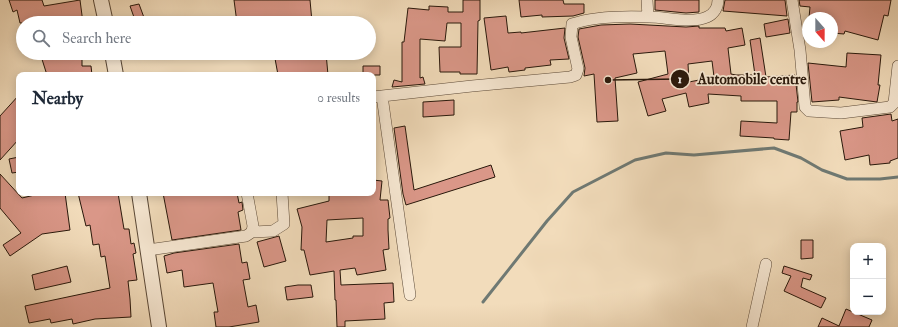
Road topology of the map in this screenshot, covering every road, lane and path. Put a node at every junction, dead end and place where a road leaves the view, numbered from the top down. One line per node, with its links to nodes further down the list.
1 (101, 0): 5 (street)
2 (647, 0): 6 (street)
3 (718, 0): 6 (street)
4 (792, 0): 8 (street)
5 (104, 16)
6 (648, 16): 10 (street)
7 (113, 60): 9 (street)
8 (898, 66)
9 (115, 72)
10 (378, 96): 17 (street)
11 (139, 196): 15 (street)
12 (248, 196): 14 (street)
13 (282, 196): 14 (street)
14 (252, 232): 15 (street)
15 (148, 250): 18 (street)
16 (766, 264): 19 (street)
17 (410, 295)
18 (159, 327)
19 (752, 327)

